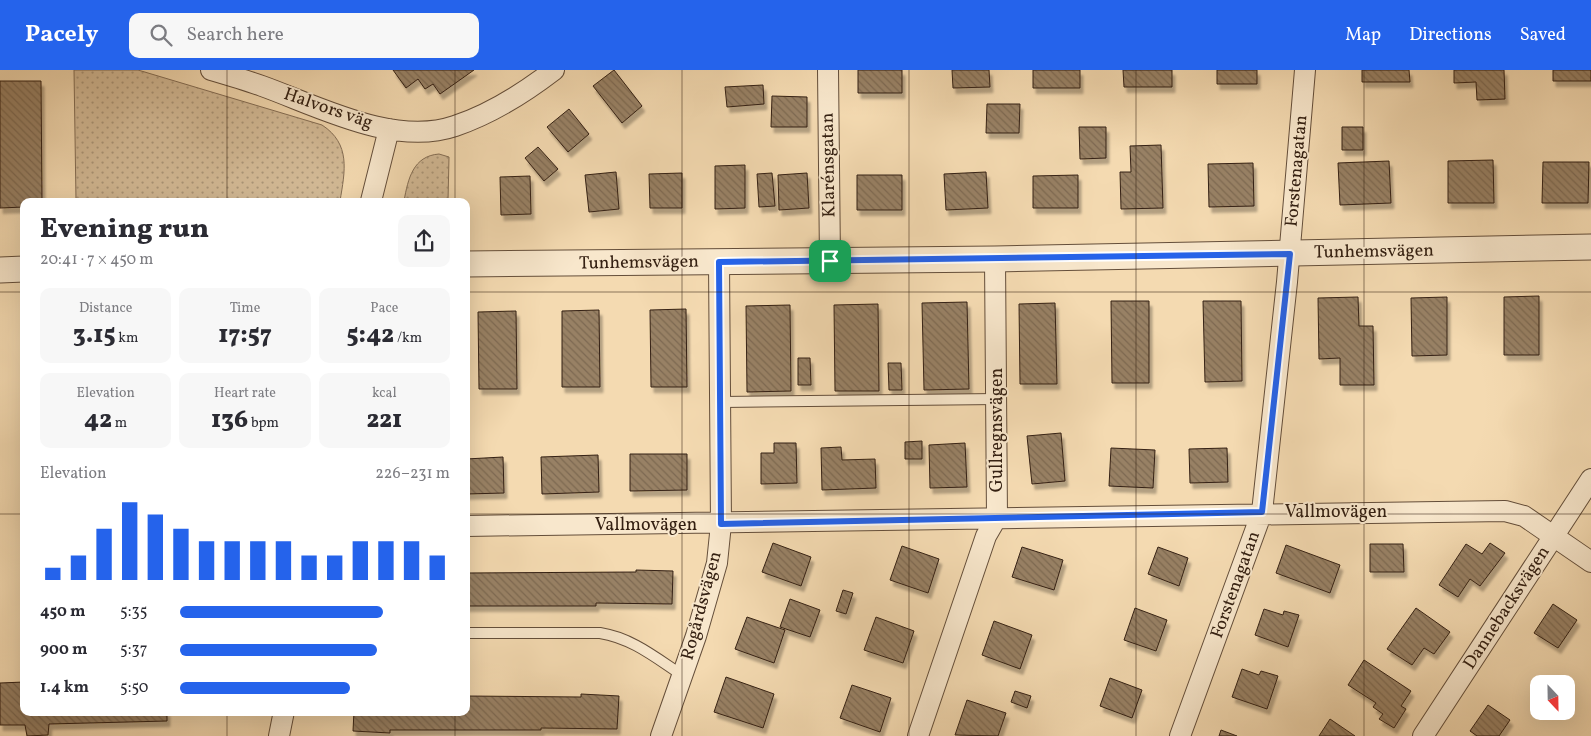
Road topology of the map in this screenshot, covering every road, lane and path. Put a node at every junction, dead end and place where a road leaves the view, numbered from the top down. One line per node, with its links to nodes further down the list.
1 (211, 70): 5 (street, Halvors väg)
2 (554, 70): 6 (street, Halvors väg)
3 (828, 70): 11 (street, Klarénsgatan)
4 (1305, 70): 9 (street, Forstenagatan)
5 (263, 77): 6 (street, Halvors väg)
6 (389, 129): 7 (street)
7 (372, 198)
8 (1591, 247): 9 (street, Tunhemsvägen)
9 (1290, 254): 10 (street, Tunhemsvägen); 19 (street, Forstenagatan)
10 (995, 259): 11 (street, Tunhemsvägen); 16 (street, Gullregnsvägen)
11 (830, 261): 12 (street, Tunhemsvägen)
12 (719, 262): 13 (street, Tunhemsvägen); 17 (street, Rogårdsvägen)
13 (470, 264)
14 (0, 270): 15 (street)
15 (20, 270)
16 (998, 399): 17 (lane); 20 (street, Gullregnsvägen)
17 (722, 402): 21 (street, Rogårdsvägen)
18 (1591, 480): 23 (street, Dannebacksvägen)
19 (1262, 512): 20 (street, Vallmovägen); 23 (street, Vallmovägen); 31 (street, Forstenagatan)
20 (997, 517): 21 (street, Vallmovägen); 30 (street, Gullregnsvägen)
21 (721, 524): 22 (street, Vallmovägen); 26 (street, Rogårdsvägen)
22 (470, 526)
23 (1554, 537): 24 (street, Vallmovägen); 32 (street, Dannebacksvägen)
24 (1591, 562)
25 (470, 633): 26 (lane)
26 (682, 675): 29 (street, Rogårdsvägen)
27 (283, 716): 28 (street)
28 (279, 736)
29 (661, 736)
30 (918, 736)
31 (1180, 736)
32 (1423, 736)

